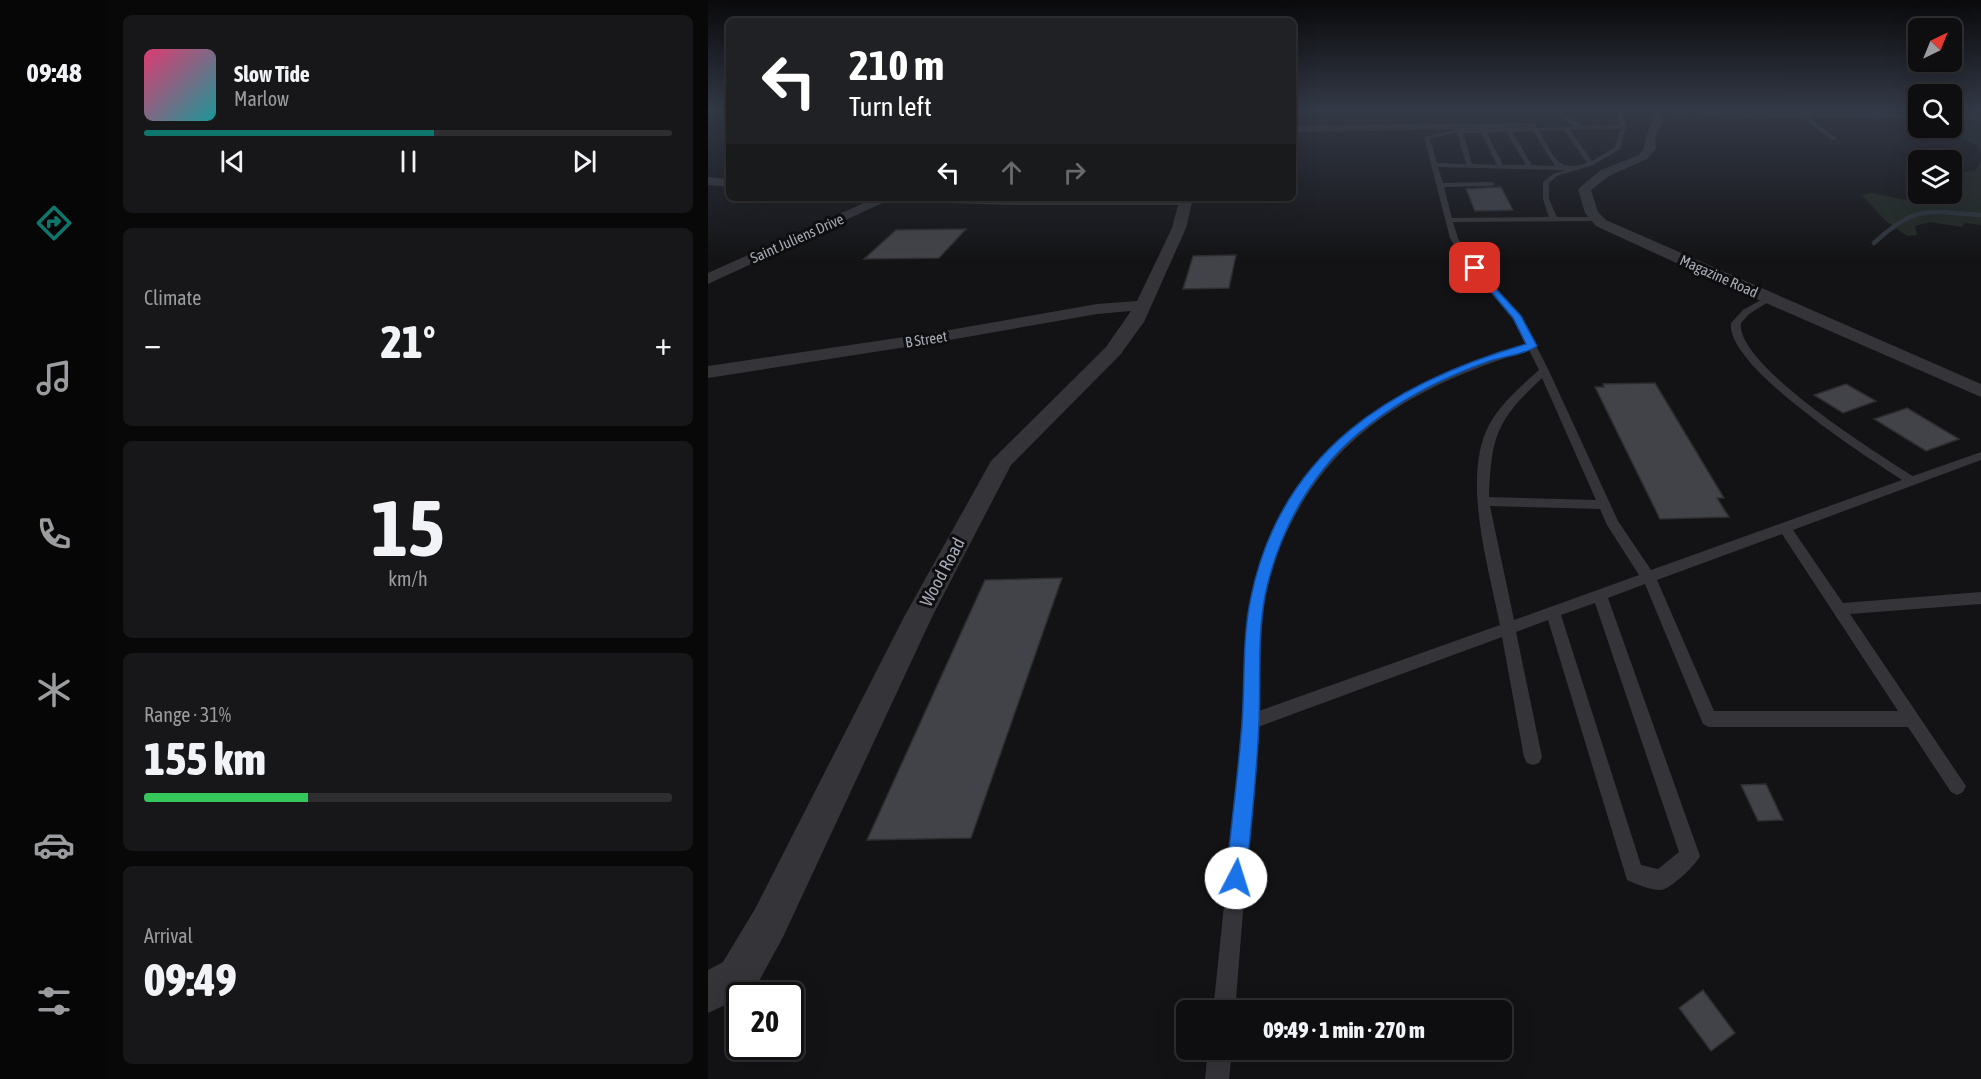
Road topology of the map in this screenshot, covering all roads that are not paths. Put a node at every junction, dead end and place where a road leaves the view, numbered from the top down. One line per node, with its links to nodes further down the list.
1 (1433, 160): 10 (lane)
2 (1468, 160): 11 (lane)
3 (1498, 160): 12 (lane)
4 (1526, 160): 13 (lane)
5 (1555, 160): 14 (lane)
6 (1588, 160): 9 (lane)
7 (1597, 160): 9 (lane)
8 (1635, 160): 23 (street)
9 (1591, 164): 15 (lane)
10 (1434, 165): 11 (lane); 19 (lane)
11 (1469, 165): 12 (lane)
12 (1501, 166): 13 (lane)
13 (1530, 167): 14 (lane)
14 (1560, 168): 15 (lane)
15 (1576, 168): 22 (lane)
16 (708, 181): 17 (street)
17 (726, 183)
18 (1492, 184): 19 (lane)
19 (1440, 185): 24 (lane)
20 (879, 201): 25 (street, Saint Juliens Drive)
21 (1186, 201): 27 (street, Wood Road)
22 (1554, 219): 23 (lane); 24 (lane)
23 (1598, 219): 26 (street, Magazine Road)
24 (1448, 220): 28 (lane)
25 (708, 279)
26 (1769, 299): 31 (street, Magazine Road); 33 (lane)
27 (1144, 305): 30 (street, B Street); 47 (street, Wood Road)
28 (1532, 346): 29 (lane); 44 (lane)
29 (1544, 371): 34 (lane); 35 (lane)
30 (708, 372)
31 (1981, 391)
32 (1981, 456): 33 (lane)
33 (1912, 481): 36 (lane)
34 (1483, 501): 35 (lane); 42 (lane)
35 (1604, 505): 37 (lane)
36 (1785, 528): 37 (lane); 40 (lane)
37 (1649, 578): 38 (lane); 43 (lane)
38 (1600, 596): 41 (lane); 41 (lane)
39 (1981, 597): 40 (lane)
40 (1839, 609): 43 (lane)
41 (1553, 613): 42 (lane)
42 (1508, 629): 44 (lane); 45 (lane)
43 (1912, 718): 46 (lane)
44 (1251, 722): 48 (lane)
45 (1533, 758)
46 (1957, 786)
47 (723, 984)
48 (1225, 1000)
49 (1219, 1060): 50 (lane)
50 (1217, 1079)

